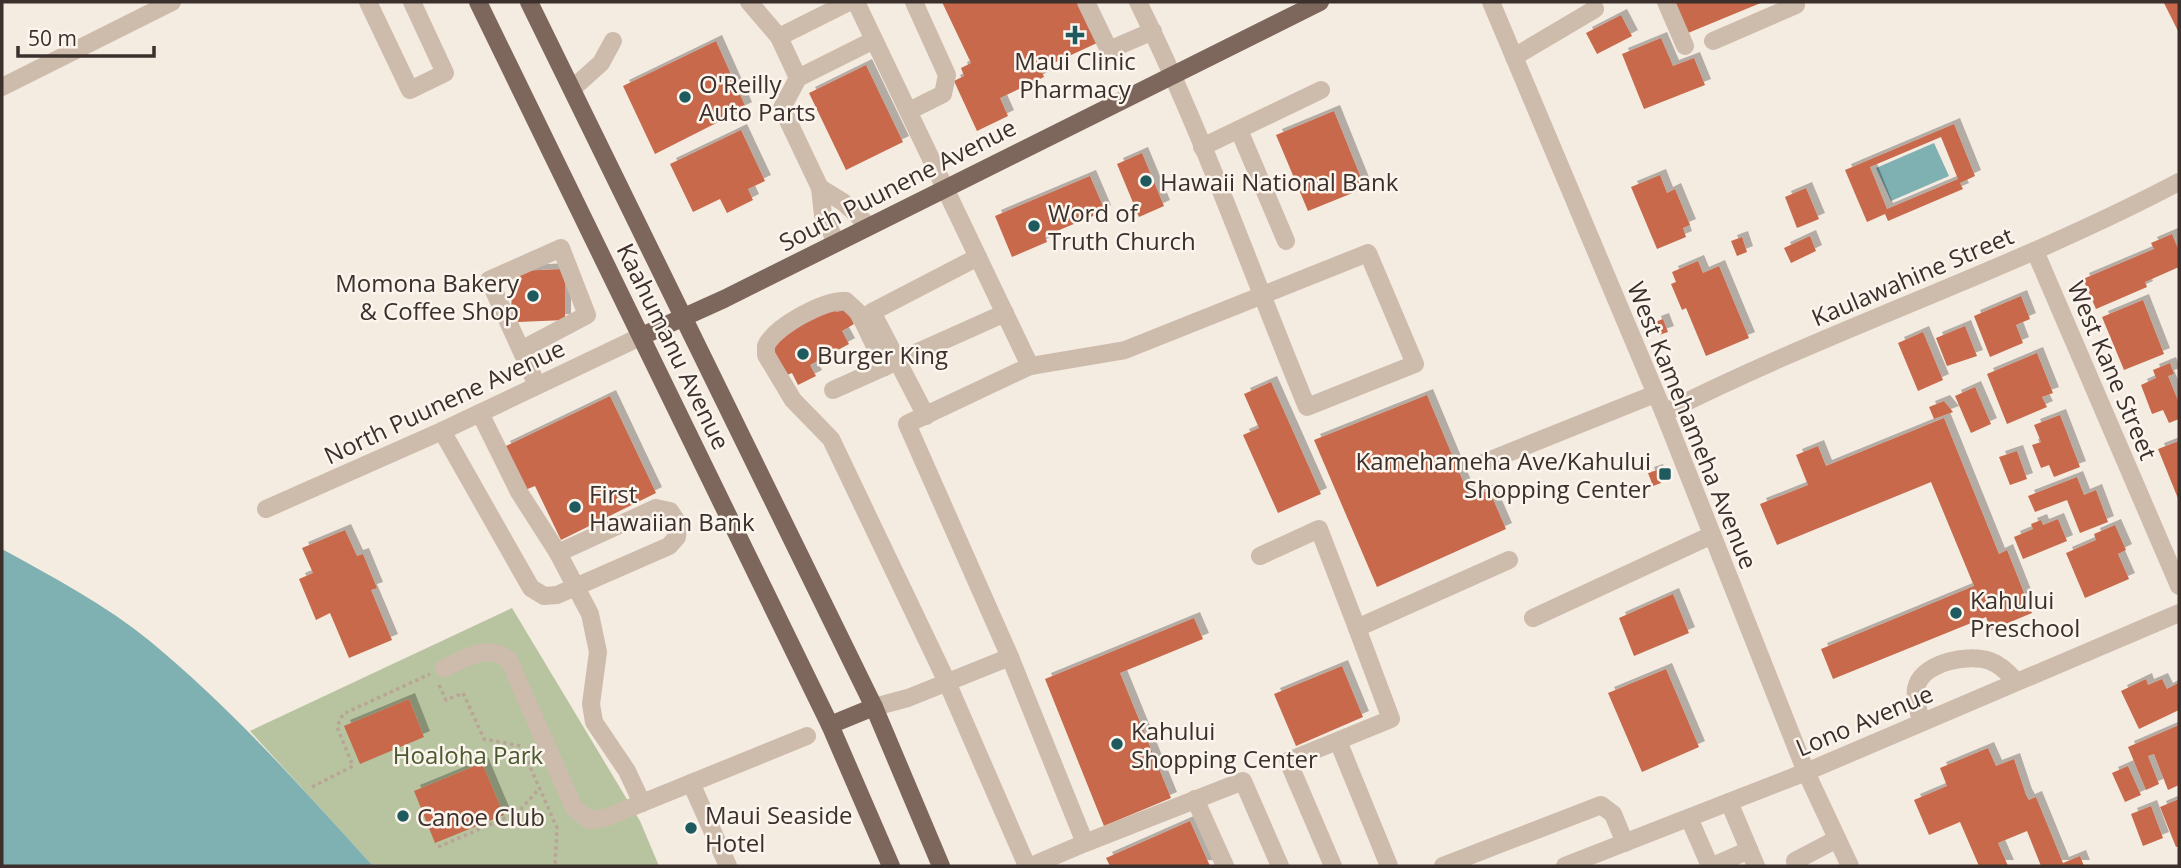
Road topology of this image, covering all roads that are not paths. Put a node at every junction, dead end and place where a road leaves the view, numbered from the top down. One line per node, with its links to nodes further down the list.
1 (172, 2): 27 (street)
2 (369, 2): 3 (street)
3 (412, 2)
4 (478, 2): 44 (main road, Kaahumanu Avenue)
5 (529, 2): 28 (main road, Kaahumanu Avenue)
6 (749, 2): 19 (street)
7 (849, 2): 19 (street)
8 (856, 2): 20 (street)
9 (914, 2): 30 (street)
10 (1086, 2): 18 (street)
11 (1138, 2): 18 (street)
12 (1320, 2): 16 (main road, South Puunene Avenue)
13 (1666, 2): 23 (street)
14 (1794, 2): 22 (street)
15 (1496, 4): 24 (street, West Kamehameha Avenue)
16 (1300, 6): 25 (main road, South Puunene Avenue)
17 (1595, 9): 24 (street)
18 (1153, 31): 25 (street)
19 (779, 37): 26 (street)
20 (874, 40): 26 (street); 30 (street)
21 (612, 41): 28 (street)
22 (1713, 41)
23 (1685, 46)
24 (1514, 57): 50 (street, West Kamehameha Avenue)
25 (1174, 74): 32 (street); 34 (main road, South Puunene Avenue)
26 (798, 78): 35 (street)
27 (2, 87)
28 (572, 89): 43 (main road, Kaahumanu Avenue)
29 (1321, 90): 31 (street)
30 (909, 111): 34 (street)
31 (1239, 130): 32 (street); 37 (street)
32 (1202, 147): 41 (street)
33 (2179, 182): 39 (street, Kaulawahine Street)
34 (947, 187): 36 (main road, South Puunene Avenue); 40 (street)
35 (820, 188): 36 (street); 38 (street)
36 (869, 226): 38 (main road, South Puunene Avenue)
37 (1286, 241)
38 (836, 242): 43 (main road, South Puunene Avenue)
39 (2035, 251): 52 (street, Kaulawahine Street); 61 (street, West Kane Street)
40 (978, 257): 42 (street); 46 (street)
41 (1261, 297): 41 (street); 47 (street)
42 (1005, 313): 46 (street); 47 (street)
43 (684, 316): 44 (main road, South Puunene Avenue); 70 (main road, Kaahumanu Avenue)
44 (642, 335): 48 (street, North Puunene Avenue); 72 (main road, Kaahumanu Avenue)
45 (522, 350): 45 (street); 48 (street)
46 (891, 365): 49 (street); 53 (street); 69 (street)
47 (1030, 366): 53 (street)
48 (537, 385): 51 (street, North Puunene Avenue)
49 (834, 390)
50 (1656, 394): 52 (street, West Kamehameha Avenue); 55 (street)
51 (480, 412): 54 (street, North Puunene Avenue); 58 (street)
52 (1664, 413): 57 (street, West Kamehameha Avenue)
53 (926, 416): 66 (street)
54 (442, 431): 56 (street, North Puunene Avenue); 62 (street)
55 (1483, 463)
56 (266, 509)
57 (1712, 535): 64 (street); 75 (street, West Kamehameha Avenue)
58 (558, 553): 62 (street); 62 (street)
59 (1260, 556): 65 (street)
60 (1509, 560): 65 (street)
61 (2179, 586)
62 (575, 587): 79 (street)
63 (2179, 613): 68 (street, Lono Avenue)
64 (1532, 618)
65 (1356, 628): 74 (street)
66 (1010, 657): 69 (street); 82 (street)
67 (444, 668): 79 (street)
68 (2016, 681): 71 (street, Lono Avenue); 71 (street)
69 (947, 682): 70 (street); 89 (street)
70 (874, 707): 72 (main road); 88 (main road, Kaahumanu Avenue)
71 (1921, 722): 75 (street, Lono Avenue)
72 (830, 725): 87 (main road, Kaahumanu Avenue)
73 (807, 736): 76 (street)
74 (1338, 741): 92 (street); 93 (street)
75 (1806, 772): 78 (street, Lono Avenue); 81 (street, West Kamehameha Avenue)
76 (691, 783): 79 (street); 86 (street)
77 (1195, 799): 82 (street); 90 (street); 91 (street)
78 (1729, 802): 80 (street, Lono Avenue); 84 (street)
79 (639, 804)
80 (1689, 818): 83 (street, Lono Avenue); 96 (street)
81 (1837, 839): 85 (street); 97 (street, West Kamehameha Avenue)
82 (1085, 843): 89 (street)
83 (1625, 844): 94 (street); 95 (street, Lono Avenue)
84 (1752, 858): 96 (street)
85 (1792, 865)
86 (728, 866)
87 (891, 866)
88 (941, 866)
89 (1029, 866)
90 (1225, 866)
91 (1280, 866)
92 (1333, 866)
93 (1390, 866)
94 (1444, 866)
95 (1565, 866)
96 (1711, 866)
97 (1850, 866)

